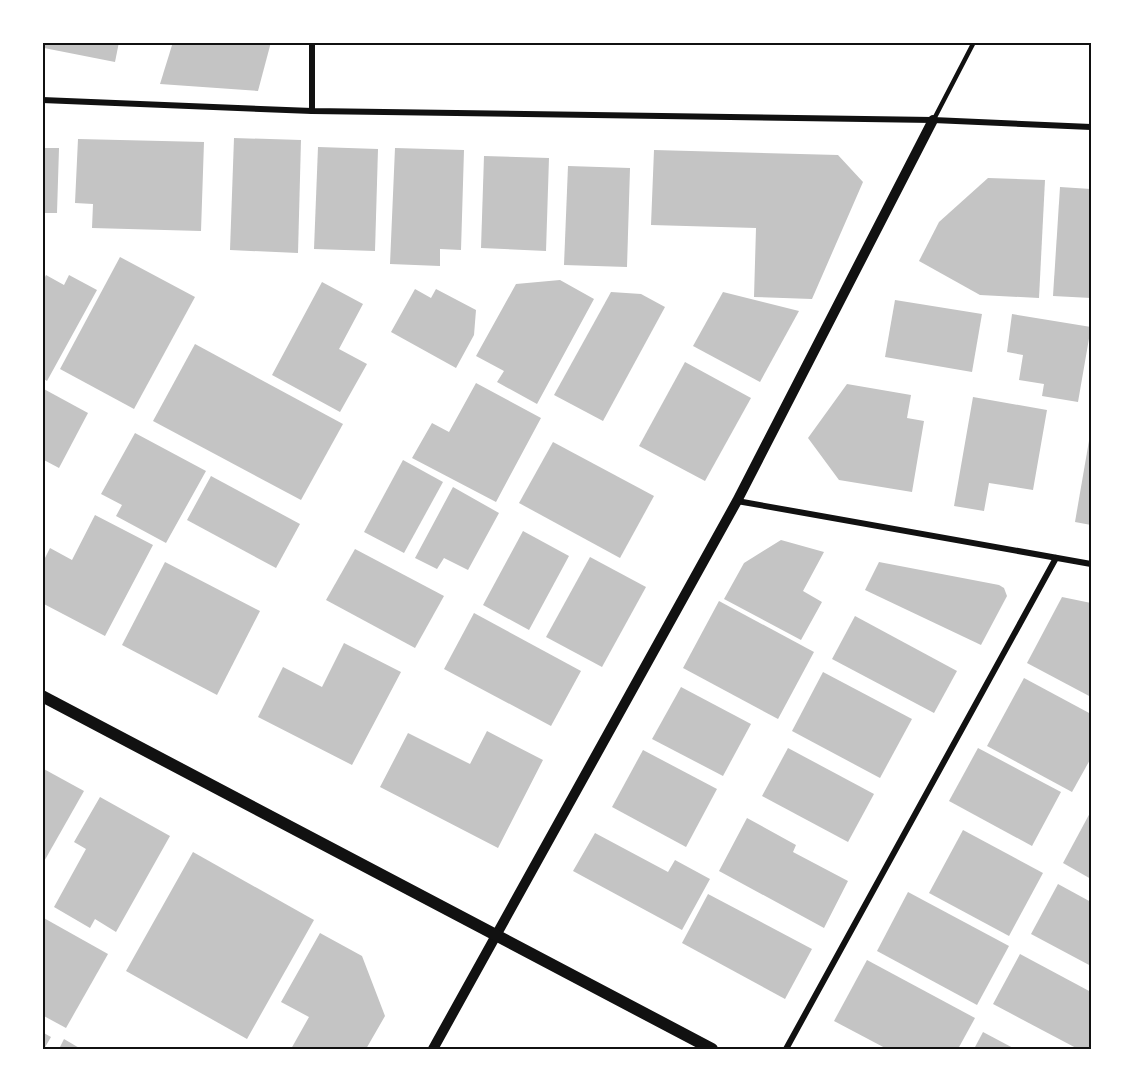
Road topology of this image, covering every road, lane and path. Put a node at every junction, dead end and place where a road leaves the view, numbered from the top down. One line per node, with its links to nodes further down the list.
1 (312, 42): 4 (street)
2 (975, 42): 5 (lane)
3 (42, 100): 4 (street)
4 (312, 111): 5 (street)
5 (933, 120): 6 (street); 7 (street)
6 (1091, 128)
7 (737, 501): 8 (street); 11 (street)
8 (1056, 558): 9 (street); 14 (street)
9 (1091, 564)
10 (42, 696): 11 (main road)
11 (497, 935): 12 (street); 13 (main road)
12 (434, 1049)
13 (712, 1049)
14 (786, 1049)

